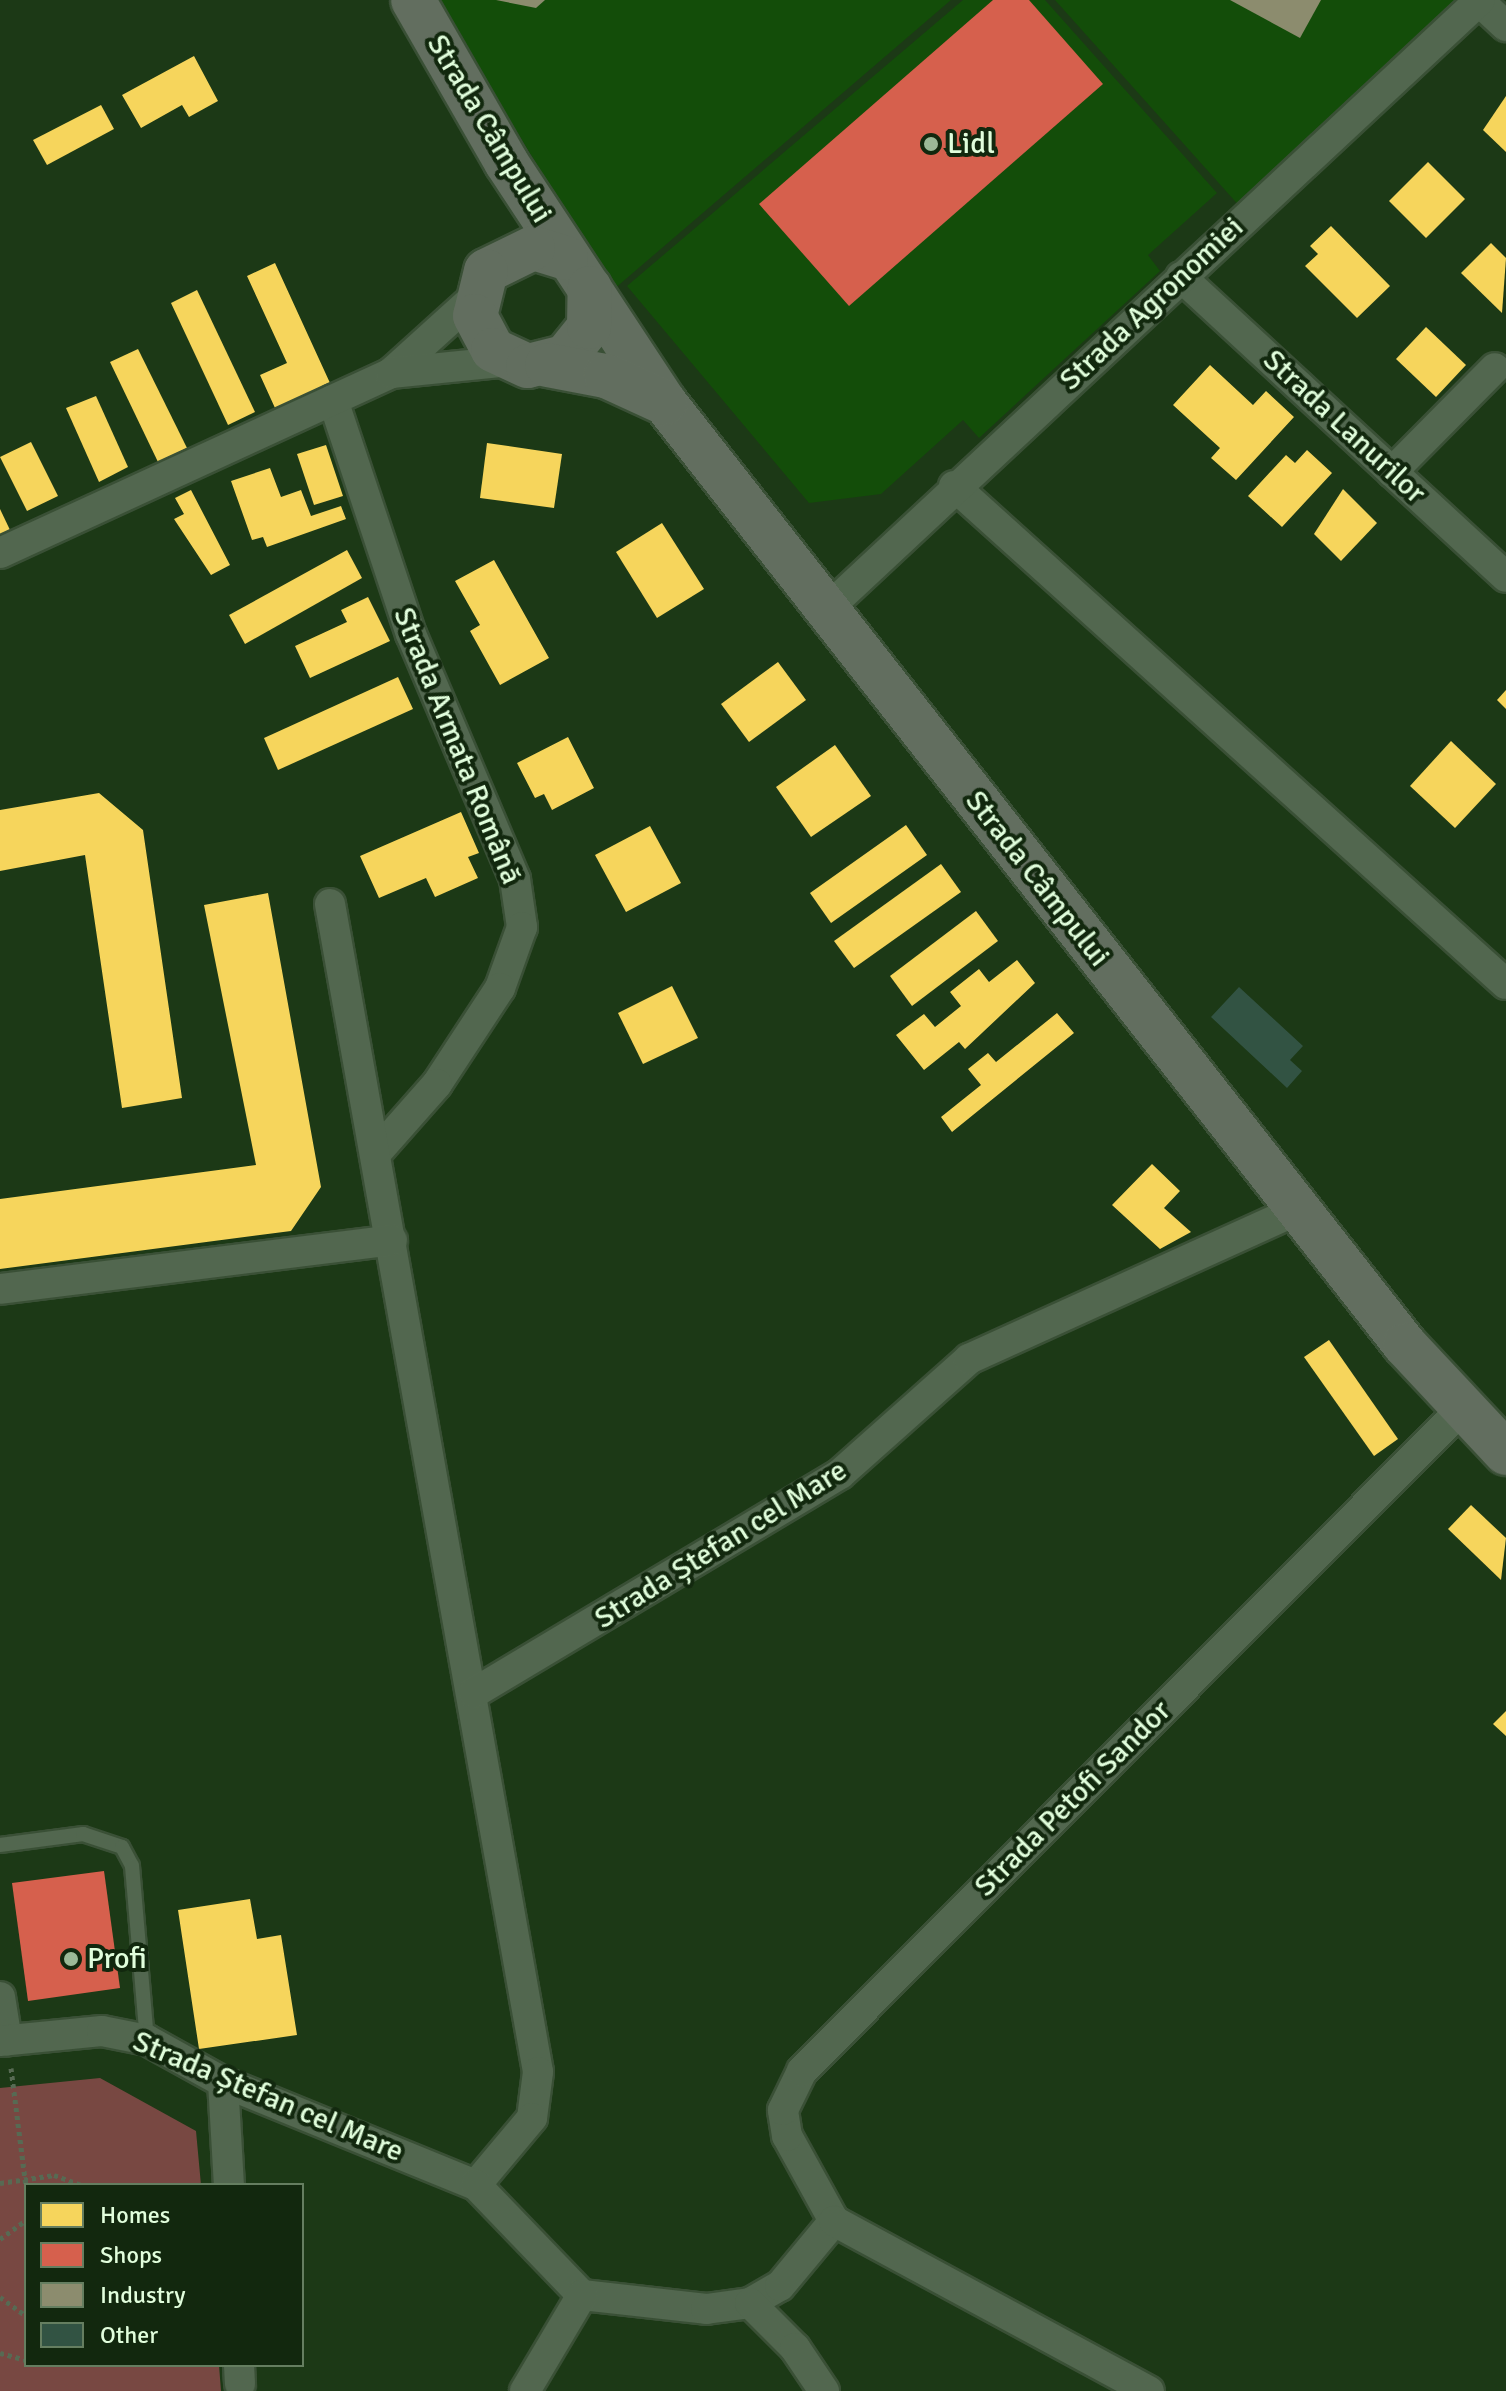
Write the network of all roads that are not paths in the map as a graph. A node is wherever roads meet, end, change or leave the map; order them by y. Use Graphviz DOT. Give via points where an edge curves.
graph roads {
  1 [pos="413,0"];
  2 [pos="1480,0"];
  3 [pos="1506,26"];
  4 [pos="506,162"];
  5 [pos="578,273"];
  6 [pos="1181,277"];
  7 [pos="481,284"];
  8 [pos="528,363"];
  9 [pos="1495,368"];
  10 [pos="391,373"];
  11 [pos="333,400"];
  12 [pos="665,403"];
  13 [pos="1392,472"];
  14 [pos="954,486"];
  15 [pos="0,553"];
  16 [pos="1506,577"];
  17 [pos="826,610"];
  18 [pos="330,904"];
  19 [pos="1506,984"];
  20 [pos="377,1152"];
  21 [pos="1298,1210"];
  22 [pos="392,1240"];
  23 [pos="0,1289"];
  24 [pos="1462,1409"];
  25 [pos="1506,1453"];
  26 [pos="474,1693"];
  27 [pos="0,1845"];
  28 [pos="0,1997"];
  29 [pos="3,2040"];
  30 [pos="147,2040"];
  31 [pos="223,2082"];
  32 [pos="229,2183"];
  33 [pos="476,2185"];
  34 [pos="834,2221"];
  35 [pos="582,2295"];
  36 [pos="750,2303"];
  37 [pos="525,2391"];
  38 [pos="824,2391"];
  39 [pos="1149,2391"];
  1 -- 4 [label="main road, Strada Câmpului"];
  2 -- 3 [label="street"];
  2 -- 6 [label="street, Strada Agronomiei"];
  4 -- 5 [label="main road, Strada Câmpului"];
  4 -- 7 [label="main road" via="505,210"];
  5 -- 7 [label="main road, Strada Câmpului" via="533,248"];
  5 -- 8 [label="main road" via="593,308 580,344"];
  5 -- 12 [label="main road, Strada Câmpului"];
  6 -- 13 [label="street, Strada Lanurilor"];
  6 -- 14 [label="street, Strada Agronomiei"];
  7 -- 8 [label="main road" via="481,334"];
  7 -- 10 [label="street"];
  8 -- 10 [label="street"];
  8 -- 12 [label="main road" via="606,376"];
  9 -- 13 [label="street"];
  10 -- 11 [label="street"];
  11 -- 15 [label="street"];
  11 -- 20 [label="street, Strada Armata Română" via="411,634 515,879 522,927 500,988 437,1084"];
  12 -- 17 [label="main road, Strada Câmpului"];
  13 -- 16 [label="street, Strada Lanurilor"];
  14 -- 17 [label="street, Strada Agronomiei"];
  14 -- 19 [label="street"];
  17 -- 21 [label="main road, Strada Câmpului"];
  18 -- 20 [label="street"];
  20 -- 22 [label="street"];
  21 -- 24 [label="main road, Strada Câmpului"];
  21 -- 26 [label="street, Strada Ștefan cel Mare" via="969,1359 840,1474"];
  22 -- 23 [label="street"];
  22 -- 26 [label="street"];
  24 -- 25 [label="main road, Strada Câmpului"];
  24 -- 34 [label="street, Strada Petofi Sandor" via="802,2071 783,2110 787,2136"];
  26 -- 33 [label="street" via="538,2072 532,2118"];
  27 -- 30 [label="lane" via="83,1834 122,1847 132,1866"];
  28 -- 29 [label="street"];
  29 -- 30 [label="street, Strada Ștefan cel Mare" via="102,2031"];
  30 -- 31 [label="street, Strada Ștefan cel Mare"];
  31 -- 32 [label="street"];
  31 -- 33 [label="street, Strada Ștefan cel Mare"];
  33 -- 35 [label="street, Strada Ștefan cel Mare"];
  34 -- 36 [label="street" via="802,2264"];
  34 -- 39 [label="street"];
  35 -- 36 [label="street" via="706,2309"];
  35 -- 37 [label="street"];
  36 -- 38 [label="street" via="795,2348"];
}
